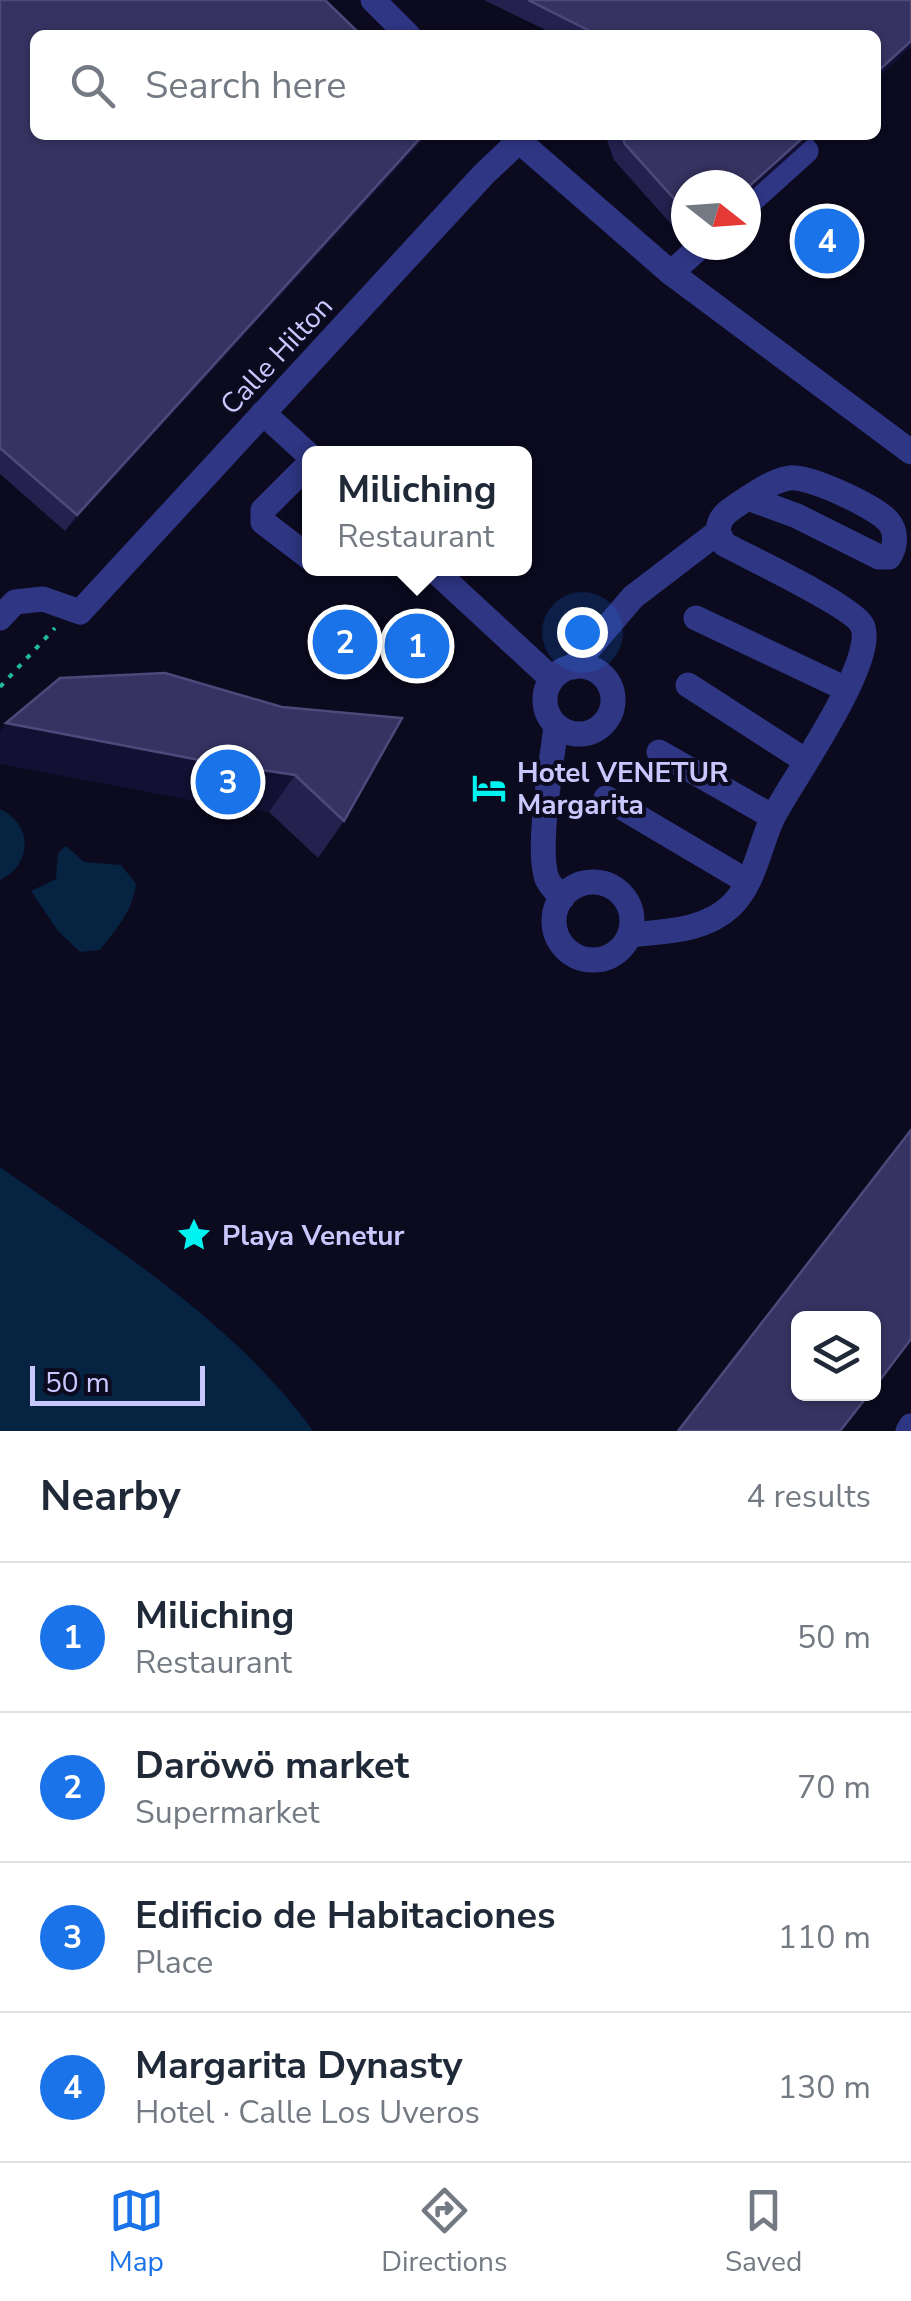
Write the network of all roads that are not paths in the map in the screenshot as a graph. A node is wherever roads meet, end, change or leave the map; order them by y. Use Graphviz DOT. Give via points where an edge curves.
graph roads {
  1 [pos="373,0"];
  2 [pos="403,30"];
  3 [pos="514,140"];
  4 [pos="518,140"];
  5 [pos="795,140"];
  6 [pos="761,192"];
  7 [pos="685,260"];
  8 [pos="671,273"];
  9 [pos="263,414"];
  10 [pos="302,452"];
  11 [pos="911,452"];
  12 [pos="302,468"];
  13 [pos="748,498"];
  14 [pos="718,532"];
  15 [pos="302,553"];
  16 [pos="442,576"];
  17 [pos="0,618"];
  18 [pos="696,618"];
  19 [pos="562,673"];
  20 [pos="688,684"];
  21 [pos="846,688"];
  22 [pos="556,726"];
  23 [pos="659,752"];
  24 [pos="806,762"];
  25 [pos="606,798"];
  26 [pos="773,818"];
  27 [pos="748,882"];
  28 [pos="563,896"];
  29 [pos="630,936"];
  1 -- 2 [label="street"];
  3 -- 9 [label="street, Calle Hilton"];
  4 -- 8 [label="street"];
  5 -- 6 [label="street" via="806,152"];
  7 -- 8 [label="street"];
  8 -- 11 [label="street"];
  9 -- 10 [label="street"];
  9 -- 17 [label="street, Calle Hilton" via="80,612 43,599 14,602"];
  12 -- 15 [label="street" via="262,510 264,522"];
  13 -- 13 [label="street" via="879,557 894,551 888,521 844,493 791,477"];
  13 -- 14 [label="street" via="726,512"];
  14 -- 19 [label="street" via="633,596"];
  14 -- 21 [label="street" via="724,544 845,607 863,626 864,644"];
  16 -- 19 [label="street"];
  18 -- 21 [label="street"];
  19 -- 22 [label="street" via="545,702"];
  19 -- 22 [label="street" via="595,670 604,676 613,694 612,714 590,734"];
  20 -- 24 [label="street"];
  21 -- 24 [label="street"];
  22 -- 28 [label="street" via="544,849 546,876"];
  23 -- 26 [label="street"];
  24 -- 26 [label="street"];
  25 -- 27 [label="street"];
  26 -- 27 [label="street"];
  27 -- 29 [label="street" via="722,913 692,928"];
  28 -- 29 [label="street" via="585,882 616,888 628,901"];
  28 -- 29 [label="street" via="554,926 572,954 605,958"];
}
